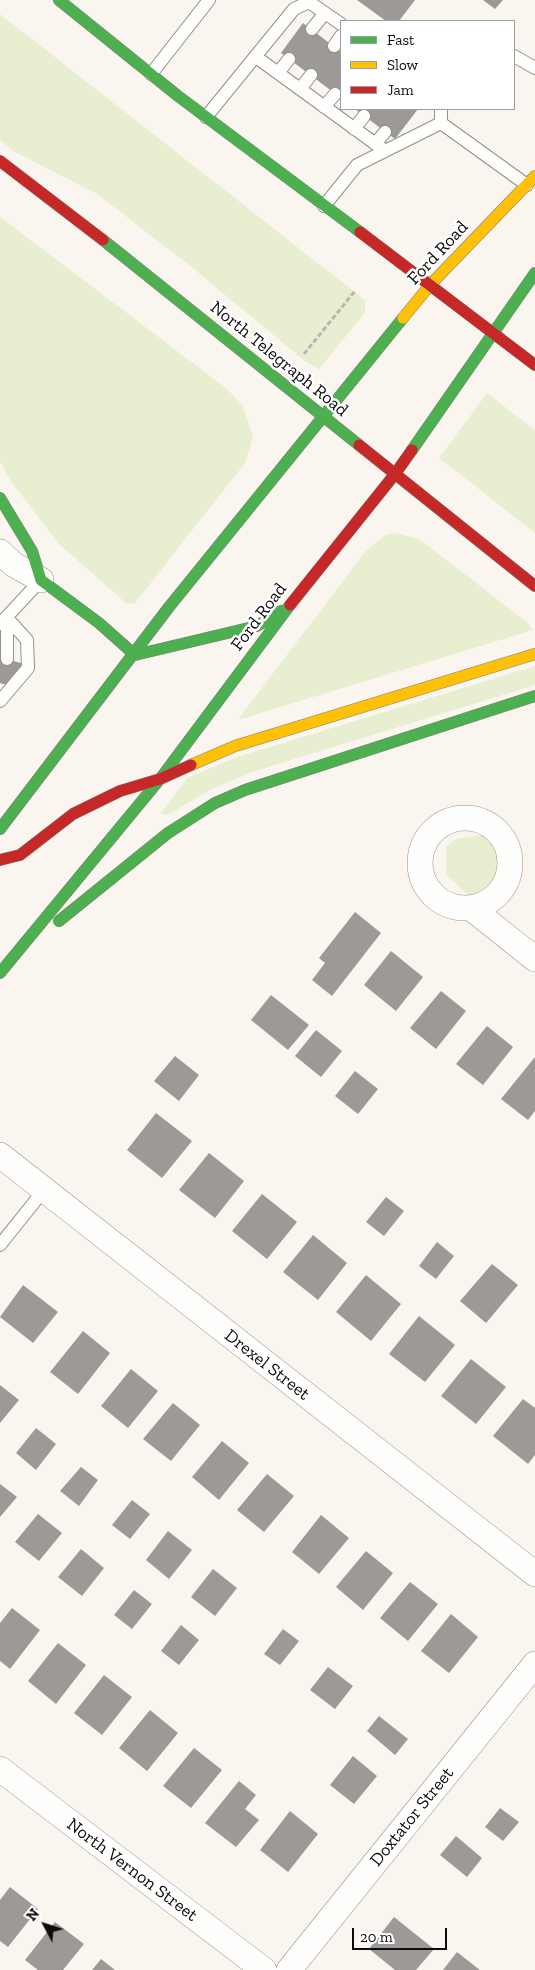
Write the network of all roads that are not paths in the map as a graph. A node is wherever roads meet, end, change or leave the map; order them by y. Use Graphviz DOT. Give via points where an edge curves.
graph roads {
  1 [pos="60,0"];
  2 [pos="209,0"];
  3 [pos="325,13"];
  4 [pos="340,23"];
  5 [pos="312,29"];
  6 [pos="256,57"];
  7 [pos="515,57"];
  8 [pos="289,59"];
  9 [pos="535,68"];
  10 [pos="278,73"];
  11 [pos="151,74"];
  12 [pos="311,75"];
  13 [pos="300,89"];
  14 [pos="335,94"];
  15 [pos="324,107"];
  16 [pos="441,110"];
  17 [pos="364,116"];
  18 [pos="206,117"];
  19 [pos="441,123"];
  20 [pos="354,129"];
  21 [pos="385,132"];
  22 [pos="379,147"];
  23 [pos="0,161"];
  24 [pos="531,181"];
  25 [pos="324,206"];
  26 [pos="535,273"];
  27 [pos="430,285"];
  28 [pos="495,333"];
  29 [pos="535,366"];
  30 [pos="322,417"];
  31 [pos="395,474"];
  32 [pos="0,498"];
  33 [pos="0,552"];
  34 [pos="41,580"];
  35 [pos="535,586"];
  36 [pos="289,606"];
  37 [pos="4,621"];
  38 [pos="0,636"];
  39 [pos="535,654"];
  40 [pos="135,655"];
  41 [pos="7,659"];
  42 [pos="535,696"];
  43 [pos="0,701"];
  44 [pos="160,778"];
  45 [pos="5,813"];
  46 [pos="0,829"];
  47 [pos="0,860"];
  48 [pos="472,908"];
  49 [pos="13,958"];
  50 [pos="535,959"];
  51 [pos="0,973"];
  52 [pos="0,1155"];
  53 [pos="44,1190"];
  54 [pos="0,1245"];
  55 [pos="535,1574"];
  56 [pos="535,1664"];
  57 [pos="0,1769"];
  58 [pos="264,1970"];
  59 [pos="289,1970"];
  1 -- 11 [label="main road"];
  2 -- 11 [label="lane"];
  3 -- 4 [label="lane"];
  3 -- 5 [label="lane"];
  3 -- 6 [label="lane" via="309,2 294,9"];
  6 -- 10 [label="lane"];
  6 -- 18 [label="lane"];
  7 -- 9 [label="lane"];
  8 -- 10 [label="lane"];
  10 -- 13 [label="lane"];
  11 -- 18 [label="main road"];
  12 -- 13 [label="lane"];
  13 -- 15 [label="lane"];
  14 -- 15 [label="lane"];
  15 -- 20 [label="lane"];
  16 -- 19 [label="lane"];
  17 -- 20 [label="lane"];
  18 -- 25 [label="main road"];
  19 -- 22 [label="lane"];
  19 -- 24 [label="lane"];
  20 -- 22 [label="lane"];
  21 -- 22 [label="lane"];
  22 -- 25 [label="lane" via="357,165"];
  23 -- 30 [label="main road, North Telegraph Road"];
  24 -- 27 [label="main road, Ford Road"];
  25 -- 27 [label="main road"];
  26 -- 28 [label="main road, Ford Road"];
  27 -- 28 [label="main road"];
  27 -- 30 [label="main road, Ford Road"];
  28 -- 29 [label="main road"];
  28 -- 31 [label="main road, Ford Road"];
  30 -- 31 [label="main road, North Telegraph Road"];
  30 -- 40 [label="main road, Ford Road"];
  31 -- 35 [label="main road, North Telegraph Road"];
  31 -- 36 [label="main road, Ford Road"];
  32 -- 34 [label="main road" via="32,551"];
  33 -- 34 [label="street" via="13,564"];
  34 -- 37 [label="lane"];
  34 -- 40 [label="main road"];
  36 -- 40 [label="main road" via="257,626"];
  36 -- 44 [label="main road, Ford Road"];
  37 -- 38 [label="lane"];
  37 -- 41 [label="lane"];
  37 -- 43 [label="lane" via="27,640 28,668"];
  39 -- 44 [label="main road" via="235,746"];
  40 -- 45 [label="main road, Ford Road"];
  42 -- 49 [label="main road" via="245,790 214,803 168,833"];
  44 -- 47 [label="main road" via="120,791 72,814 20,855"];
  44 -- 49 [label="main road, Ford Road"];
  45 -- 46 [label="main road, Ford Road"];
  48 -- 50 [label="street"];
  49 -- 51 [label="main road, Ford Road"];
  52 -- 53 [label="street, Drexel Street"];
  53 -- 54 [label="lane"];
  53 -- 55 [label="street, Drexel Street"];
  56 -- 59 [label="street, Doxtator Street"];
  57 -- 58 [label="street, North Vernon Street"];
}
